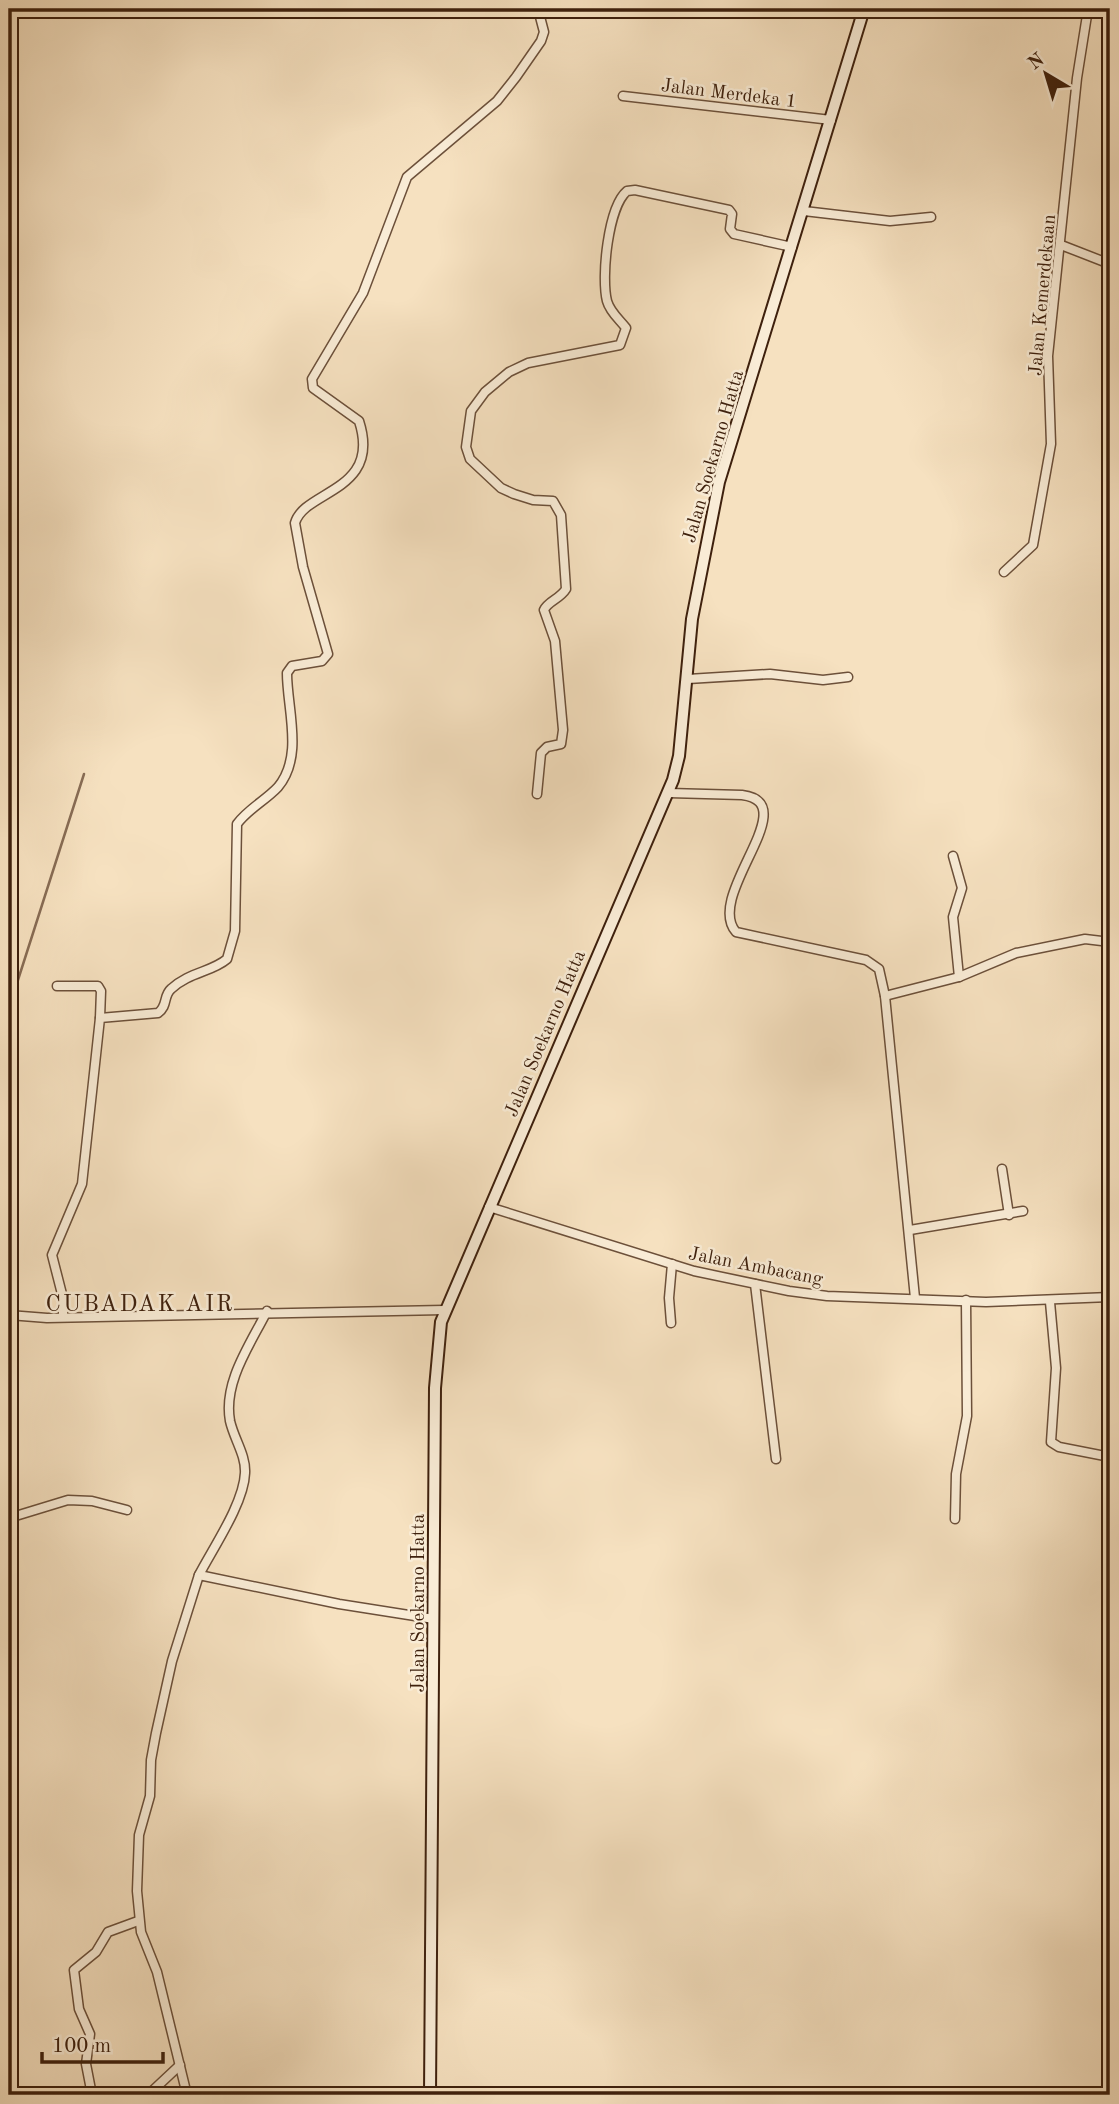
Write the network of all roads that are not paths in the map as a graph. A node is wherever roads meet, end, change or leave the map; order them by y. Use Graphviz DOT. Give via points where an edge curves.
graph roads {
  1 [pos="538,9"];
  2 [pos="864,9"];
  3 [pos="1088,9"];
  4 [pos="624,96"];
  5 [pos="831,120"];
  6 [pos="804,211"];
  7 [pos="931,217"];
  8 [pos="1061,245"];
  9 [pos="792,247"];
  10 [pos="1110,264"];
  11 [pos="1004,572"];
  12 [pos="848,677"];
  13 [pos="688,679"];
  14 [pos="668,793"];
  15 [pos="537,794"];
  16 [pos="953,856"];
  17 [pos="1110,942"];
  18 [pos="959,977"];
  19 [pos="57,986"];
  20 [pos="885,996"];
  21 [pos="100,1018"];
  22 [pos="1002,1169"];
  23 [pos="489,1207"];
  24 [pos="1023,1211"];
  25 [pos="1009,1215"];
  26 [pos="910,1230"];
  27 [pos="672,1264"];
  28 [pos="755,1284"];
  29 [pos="1110,1297"];
  30 [pos="915,1298"];
  31 [pos="966,1300"];
  32 [pos="1050,1302"];
  33 [pos="444,1310"];
  34 [pos="267,1311"];
  35 [pos="9,1316"];
  36 [pos="63,1317"];
  37 [pos="671,1323"];
  38 [pos="1110,1457"];
  39 [pos="776,1459"];
  40 [pos="127,1510"];
  41 [pos="9,1518"];
  42 [pos="955,1519"];
  43 [pos="199,1575"];
  44 [pos="435,1619"];
  45 [pos="138,1922"];
  46 [pos="180,2066"];
  47 [pos="92,2095"];
  48 [pos="148,2095"];
  49 [pos="187,2095"];
  50 [pos="430,2095"];
  1 -- 21 [label="street" via="544,32 541,41 504,93 407,177 363,293 312,379 313,388 359,421 364,444 347,480 297,518 303,567 328,654 322,661 292,666 287,673 292,729 289,763 278,787 237,824 235,931 228,959 191,974 170,989 164,1009 158,1013"];
  2 -- 5 [label="street, Jalan Soekarno Hatta"];
  3 -- 8 [label="street, Jalan Kemerdekaan" via="1075,90"];
  4 -- 5 [label="street, Jalan Merdeka 1"];
  5 -- 6 [label="street, Jalan Soekarno Hatta"];
  6 -- 7 [label="street" via="890,221"];
  6 -- 9 [label="street, Jalan Soekarno Hatta"];
  8 -- 10 [label="street"];
  8 -- 11 [label="street, Jalan Kemerdekaan" via="1048,356 1051,444 1045,482 1033,545"];
  9 -- 13 [label="street, Jalan Soekarno Hatta" via="719,482 696,595"];
  9 -- 15 [label="street" via="734,234 729,210 627,191 617,203 606,260 607,301 626,328 620,345 528,363 485,392 471,411 466,447 470,459 501,488 533,500 552,501 561,516 566,589 544,610 555,641 563,730 561,744 541,753"];
  12 -- 13 [label="street" via="824,680 770,674"];
  13 -- 14 [label="street, Jalan Soekarno Hatta" via="679,756"];
  14 -- 20 [label="street" via="742,795 759,801 764,820 761,835 736,880 732,927 745,935 872,962 879,969"];
  14 -- 23 [label="street, Jalan Soekarno Hatta"];
  16 -- 18 [label="street" via="962,888 953,917"];
  17 -- 18 [label="street" via="1085,939 1007,956"];
  18 -- 20 [label="street"];
  19 -- 21 [label="street" via="98,986"];
  20 -- 26 [label="street"];
  21 -- 36 [label="street" via="82,1184 52,1255"];
  22 -- 25 [label="street"];
  23 -- 27 [label="street, Jalan Ambacang"];
  23 -- 33 [label="street, Jalan Soekarno Hatta"];
  24 -- 25 [label="street"];
  25 -- 26 [label="street"];
  26 -- 30 [label="street"];
  27 -- 28 [label="street, Jalan Ambacang"];
  27 -- 37 [label="street"];
  28 -- 30 [label="street, Jalan Ambacang" via="827,1296"];
  28 -- 39 [label="street"];
  29 -- 32 [label="street, Jalan Ambacang"];
  30 -- 31 [label="street, Jalan Ambacang"];
  31 -- 32 [label="street, Jalan Ambacang"];
  31 -- 42 [label="street" via="967,1424 956,1474"];
  32 -- 38 [label="street" via="1056,1368 1051,1442"];
  33 -- 34 [label="street"];
  33 -- 44 [label="street, Jalan Soekarno Hatta" via="435,1388"];
  34 -- 36 [label="street"];
  34 -- 43 [label="street" via="230,1393 230,1422 245,1466 243,1484"];
  35 -- 36 [label="street"];
  40 -- 41 [label="street" via="68,1500"];
  43 -- 44 [label="street"];
  43 -- 45 [label="street" via="172,1661 151,1760 150,1796 138,1846"];
  44 -- 50 [label="street, Jalan Soekarno Hatta"];
  45 -- 46 [label="street" via="157,1972"];
  45 -- 47 [label="street" via="108,1932 96,1952 74,1970 79,2009 90,2034 86,2064"];
  46 -- 48 [label="street"];
  46 -- 49 [label="street"];
}
